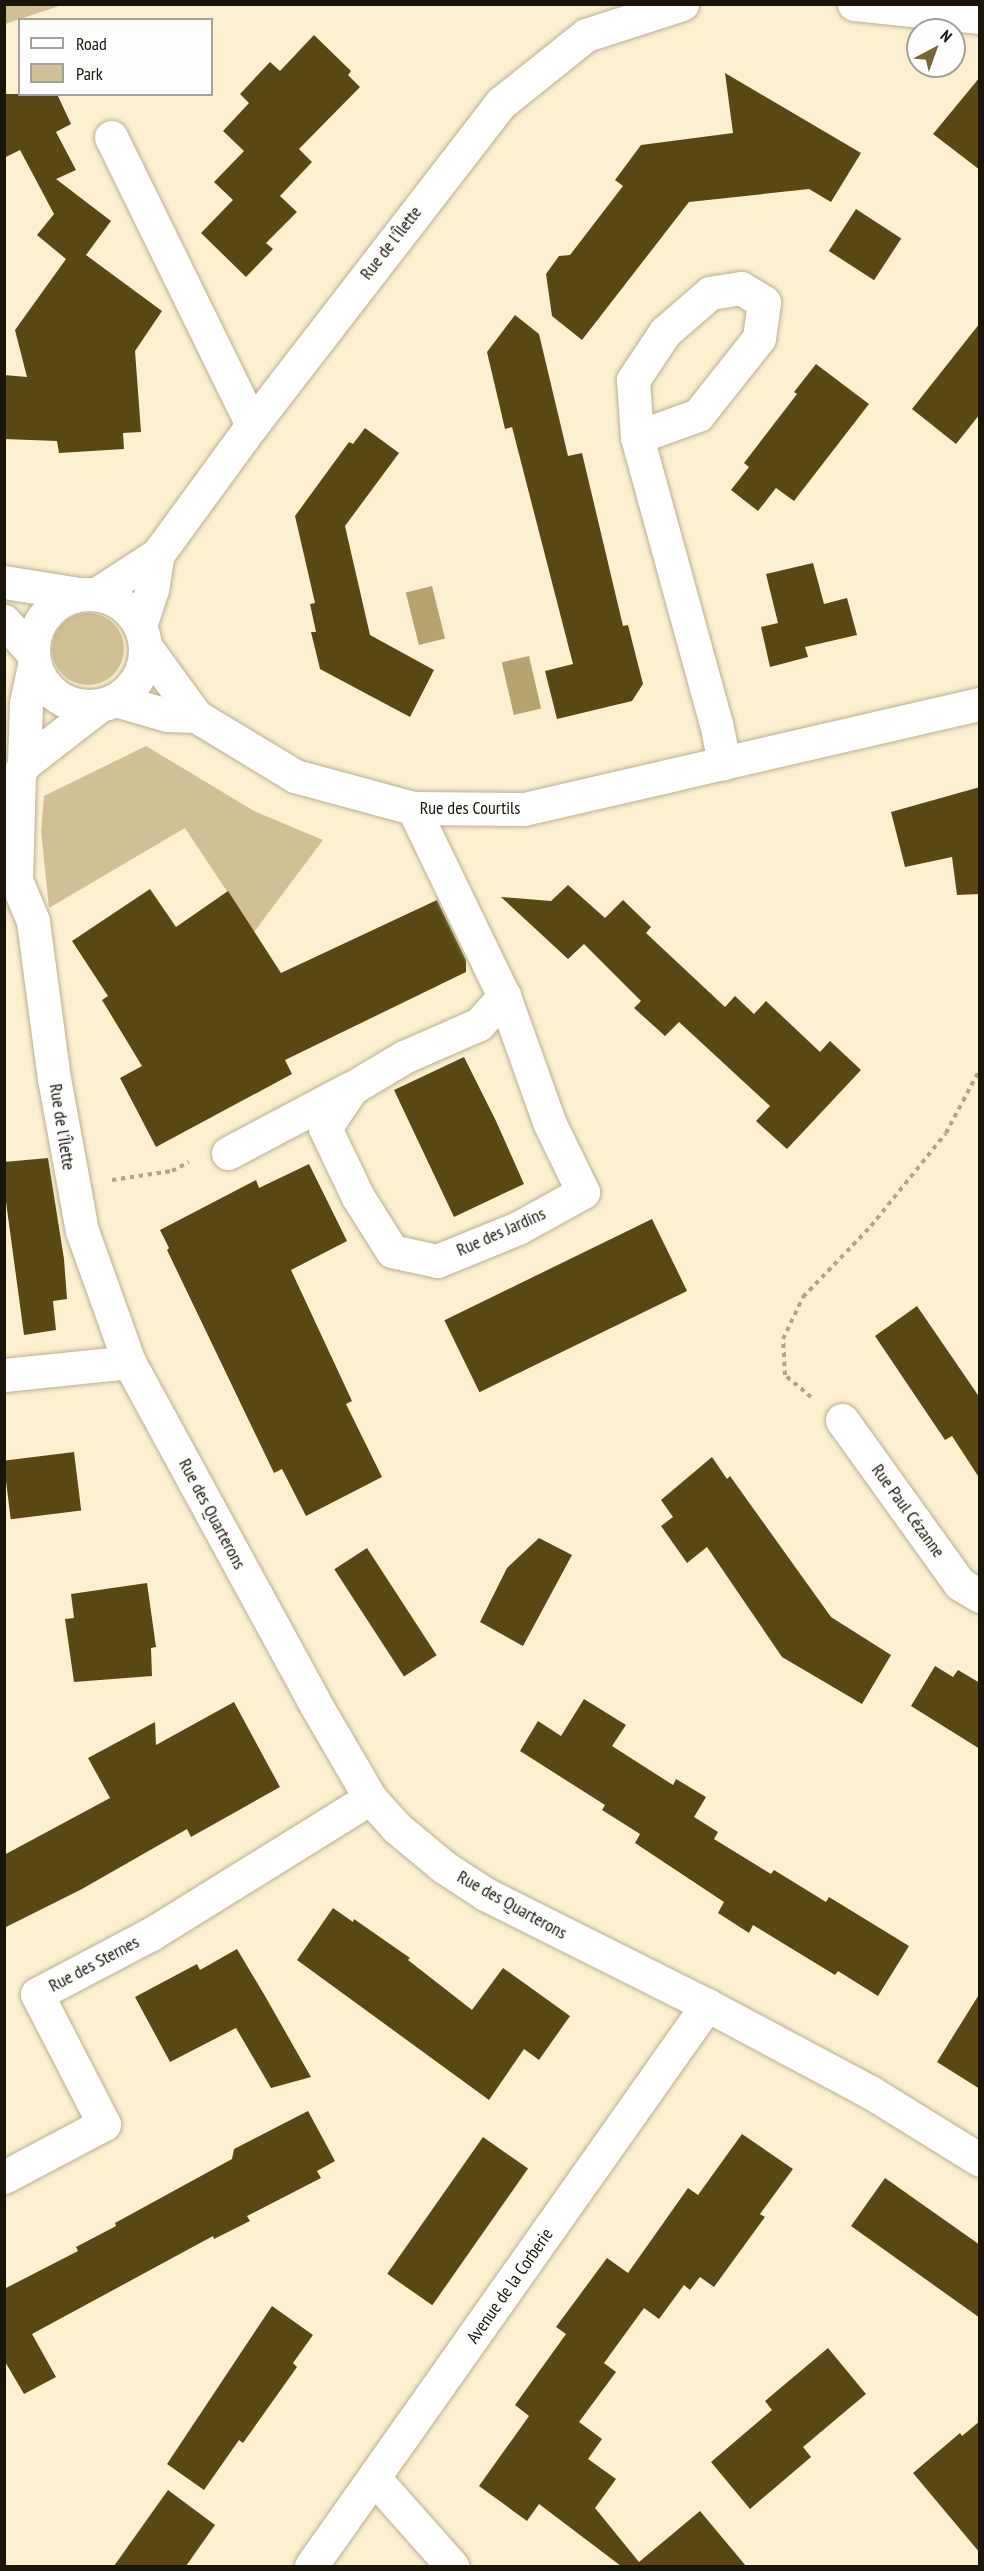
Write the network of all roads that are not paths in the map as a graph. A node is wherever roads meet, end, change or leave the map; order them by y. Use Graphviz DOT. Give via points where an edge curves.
graph roads {
  1 [pos="682,4"];
  2 [pos="854,4"];
  3 [pos="980,17"];
  4 [pos="111,137"];
  5 [pos="252,425"];
  6 [pos="637,437"];
  7 [pos="158,554"];
  8 [pos="4,582"];
  9 [pos="89,593"];
  10 [pos="4,621"];
  11 [pos="143,636"];
  12 [pos="33,658"];
  13 [pos="108,703"];
  14 [pos="980,704"];
  15 [pos="196,717"];
  16 [pos="24,764"];
  17 [pos="724,764"];
  18 [pos="413,808"];
  19 [pos="504,996"];
  20 [pos="352,1088"];
  21 [pos="228,1153"];
  22 [pos="129,1362"];
  23 [pos="4,1375"];
  24 [pos="842,1420"];
  25 [pos="980,1596"];
  26 [pos="370,1798"];
  27 [pos="707,2005"];
  28 [pos="980,2160"];
  29 [pos="4,2177"];
  30 [pos="374,2478"];
  31 [pos="311,2566"];
  32 [pos="452,2566"];
  1 -- 5 [label="street, Rue de l'Îlette" via="586,35 501,103"];
  2 -- 3 [label="street"];
  4 -- 5 [label="street"];
  5 -- 7 [label="street, Rue de l'Îlette"];
  6 -- 6 [label="street" via="698,415 759,338 764,302 741,288 711,293 665,332 633,380"];
  6 -- 17 [label="street"];
  7 -- 9 [label="street, Rue de l'Îlette"];
  7 -- 11 [label="street, Rue de l'Îlette"];
  8 -- 9 [label="street"];
  9 -- 11 [label="street" via="116,600 130,611"];
  9 -- 12 [label="street" via="62,600 47,611 36,627"];
  10 -- 12 [label="street"];
  11 -- 13 [label="street" via="145,660 139,677 129,690"];
  11 -- 15 [label="street, Rue des Courtils"];
  12 -- 13 [label="street" via="41,681 54,695 84,706"];
  12 -- 16 [label="street, Rue de l'Îlette" via="26,703"];
  13 -- 15 [label="street, Rue des Courtils"];
  13 -- 16 [label="street"];
  14 -- 17 [label="street, Rue des Courtils"];
  15 -- 18 [label="street, Rue des Courtils" via="295,776"];
  16 -- 22 [label="street, Rue de l'Îlette" via="19,774 16,880 33,921 82,1231"];
  17 -- 18 [label="street, Rue des Courtils" via="524,809"];
  18 -- 19 [label="street, Rue des Jardins"];
  19 -- 20 [label="street, Rue des Jardins" via="479,1023 404,1057"];
  19 -- 20 [label="street, Rue des Jardins" via="549,1122 584,1192 518,1228 437,1261 392,1251 358,1197 325,1128"];
  20 -- 21 [label="street, Rue des Jardins"];
  22 -- 23 [label="street"];
  22 -- 26 [label="street, Rue des Quarterons" via="312,1700"];
  24 -- 25 [label="street, Rue Paul Cézanne" via="960,1584"];
  26 -- 27 [label="street, Rue des Quarterons" via="397,1828 444,1867 487,1895"];
  26 -- 29 [label="street, Rue des Sternes" via="151,1934 37,1994 104,2124"];
  27 -- 28 [label="street, Rue des Quarterons" via="870,2092"];
  27 -- 30 [label="street, Avenue de la Corberie"];
  30 -- 31 [label="street, Avenue de la Corberie"];
  30 -- 32 [label="street"];
}
